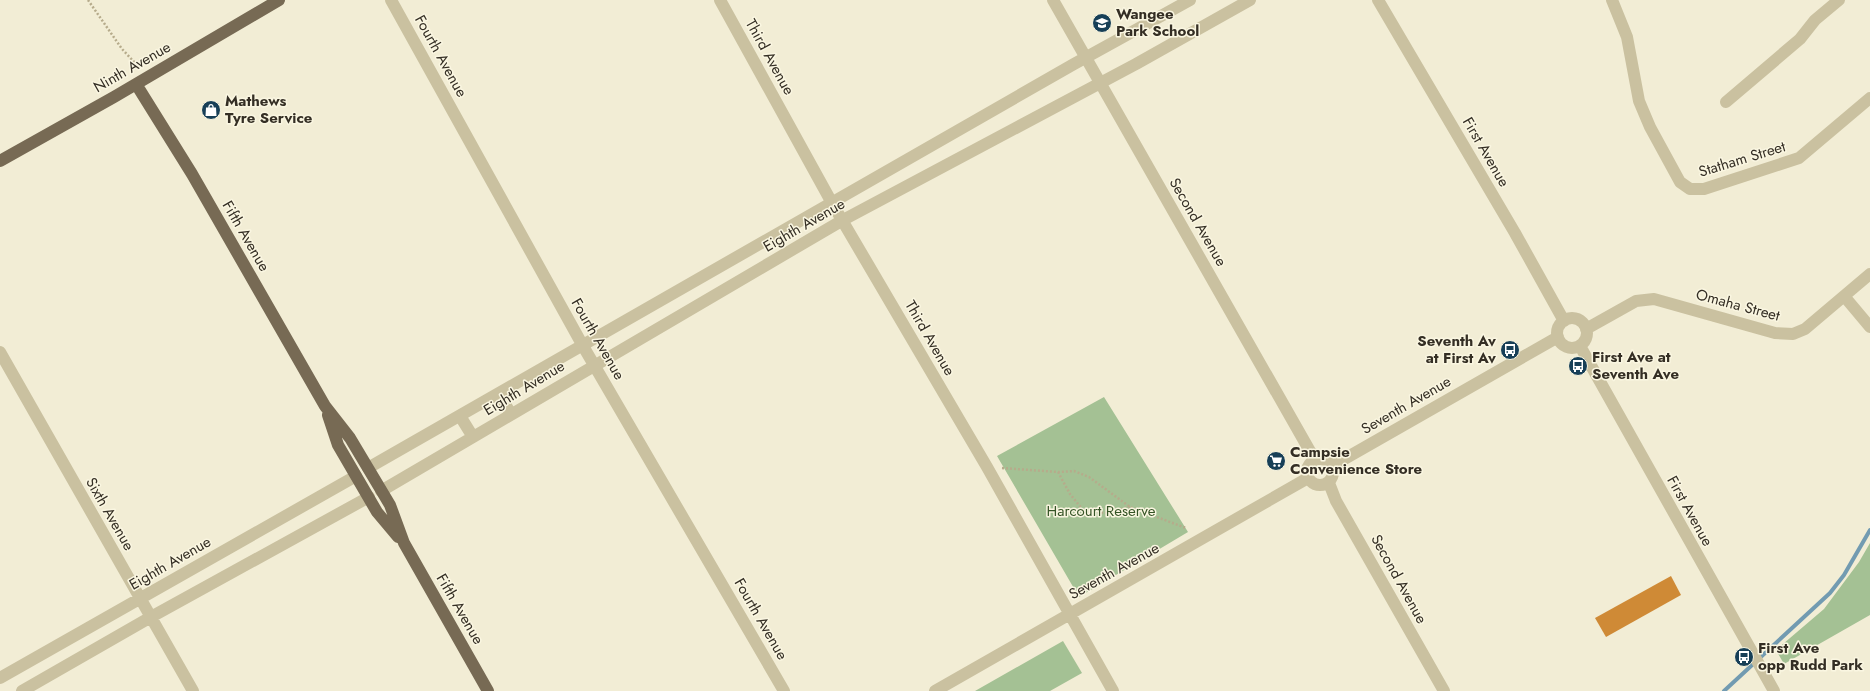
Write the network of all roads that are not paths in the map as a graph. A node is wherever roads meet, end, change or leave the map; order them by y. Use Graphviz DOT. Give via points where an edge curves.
graph roads {
  1 [pos="279,0"];
  2 [pos="391,0"];
  3 [pos="720,0"];
  4 [pos="1053,0"];
  5 [pos="1190,0"];
  6 [pos="1250,0"];
  7 [pos="1378,0"];
  8 [pos="1612,0"];
  9 [pos="1839,0"];
  10 [pos="1085,58"];
  11 [pos="1099,83"];
  12 [pos="136,84"];
  13 [pos="1870,98"];
  14 [pos="1726,102"];
  15 [pos="0,161"];
  16 [pos="832,202"];
  17 [pos="843,220"];
  18 [pos="749,250"];
  19 [pos="759,269"];
  20 [pos="1870,274"];
  21 [pos="675,293"];
  22 [pos="1844,296"];
  23 [pos="685,312"];
  24 [pos="1564,321"];
  25 [pos="1870,327"];
  26 [pos="1586,329"];
  27 [pos="1558,338"];
  28 [pos="583,346"];
  29 [pos="1580,346"];
  30 [pos="0,352"];
  31 [pos="595,365"];
  32 [pos="499,394"];
  33 [pos="325,406"];
  34 [pos="511,414"];
  35 [pos="460,416"];
  36 [pos="473,437"];
  37 [pos="1315,460"];
  38 [pos="1332,466"];
  39 [pos="368,468"];
  40 [pos="356,476"];
  41 [pos="1308,478"];
  42 [pos="1329,483"];
  43 [pos="381,491"];
  44 [pos="369,497"];
  45 [pos="404,543"];
  46 [pos="140,598"];
  47 [pos="1069,614"];
  48 [pos="151,617"];
  49 [pos="54,647"];
  50 [pos="65,666"];
  51 [pos="0,678"];
  52 [pos="22,691"];
  53 [pos="193,691"];
  54 [pos="488,691"];
  55 [pos="784,691"];
  56 [pos="935,691"];
  57 [pos="1113,691"];
  58 [pos="1444,691"];
  59 [pos="1774,691"];
  1 -- 12 [label="main road, Ninth Avenue"];
  2 -- 28 [label="street, Fourth Avenue"];
  3 -- 16 [label="street, Third Avenue"];
  4 -- 10 [label="street, Second Avenue"];
  5 -- 10 [label="street, Eighth Avenue"];
  6 -- 11 [label="street, Eighth Avenue"];
  7 -- 24 [label="street, First Avenue"];
  8 -- 13 [label="street, Statham Street" via="1627,37 1643,114 1677,178 1686,188 1704,189 1799,158"];
  9 -- 14 [label="street" via="1815,20 1800,39"];
  10 -- 11 [label="street, Second Avenue"];
  10 -- 16 [label="street, Eighth Avenue"];
  11 -- 17 [label="street, Eighth Avenue"];
  11 -- 37 [label="street, Second Avenue"];
  12 -- 15 [label="main road, Ninth Avenue"];
  12 -- 33 [label="main road, Fifth Avenue" via="192,174"];
  16 -- 17 [label="street, Third Avenue"];
  16 -- 18 [label="street, Eighth Avenue"];
  17 -- 19 [label="street, Eighth Avenue"];
  17 -- 47 [label="street, Third Avenue" via="987,467"];
  18 -- 19 [label="street"];
  18 -- 21 [label="street, Eighth Avenue"];
  19 -- 23 [label="street, Eighth Avenue"];
  20 -- 22 [label="street, Omaha Street"];
  21 -- 23 [label="street"];
  21 -- 28 [label="street, Eighth Avenue"];
  22 -- 25 [label="street"];
  22 -- 26 [label="street, Omaha Street" via="1805,329 1793,334 1775,333 1654,299 1636,301"];
  23 -- 31 [label="street, Eighth Avenue"];
  24 -- 26 [label="street" via="1577,319"];
  24 -- 27 [label="street" via="1558,328"];
  26 -- 29 [label="street" via="1586,338"];
  27 -- 29 [label="street" via="1567,347"];
  27 -- 38 [label="street, Seventh Avenue"];
  28 -- 31 [label="street, Fourth Avenue"];
  28 -- 32 [label="street, Eighth Avenue"];
  29 -- 59 [label="street, First Avenue"];
  30 -- 46 [label="street, Sixth Avenue"];
  31 -- 34 [label="street, Eighth Avenue"];
  31 -- 55 [label="street, Fourth Avenue"];
  32 -- 34 [label="street"];
  32 -- 35 [label="street, Eighth Avenue"];
  33 -- 39 [label="main road, Fifth Avenue" via="350,438"];
  33 -- 40 [label="main road, Fifth Avenue" via="338,445"];
  34 -- 36 [label="street, Eighth Avenue"];
  35 -- 36 [label="street"];
  35 -- 39 [label="street, Eighth Avenue"];
  36 -- 43 [label="street, Eighth Avenue"];
  37 -- 38 [label="street" via="1326,460"];
  37 -- 41 [label="street" via="1309,466"];
  38 -- 42 [label="street" via="1333,475"];
  39 -- 43 [label="main road, Fifth Avenue"];
  40 -- 44 [label="main road, Fifth Avenue"];
  40 -- 46 [label="street, Eighth Avenue"];
  41 -- 42 [label="street" via="1319,486"];
  41 -- 47 [label="street, Seventh Avenue"];
  42 -- 58 [label="street, Second Avenue" via="1340,508"];
  43 -- 45 [label="main road, Fifth Avenue" via="390,505"];
  44 -- 45 [label="main road, Fifth Avenue" via="377,512"];
  44 -- 48 [label="street"];
  45 -- 54 [label="main road, Fifth Avenue"];
  46 -- 48 [label="street, Sixth Avenue"];
  46 -- 49 [label="street, Eighth Avenue"];
  47 -- 56 [label="street, Seventh Avenue"];
  47 -- 57 [label="street, Third Avenue"];
  48 -- 50 [label="street"];
  48 -- 53 [label="street, Sixth Avenue"];
  49 -- 50 [label="street"];
  49 -- 51 [label="street, Eighth Avenue"];
  50 -- 52 [label="street"];
}
